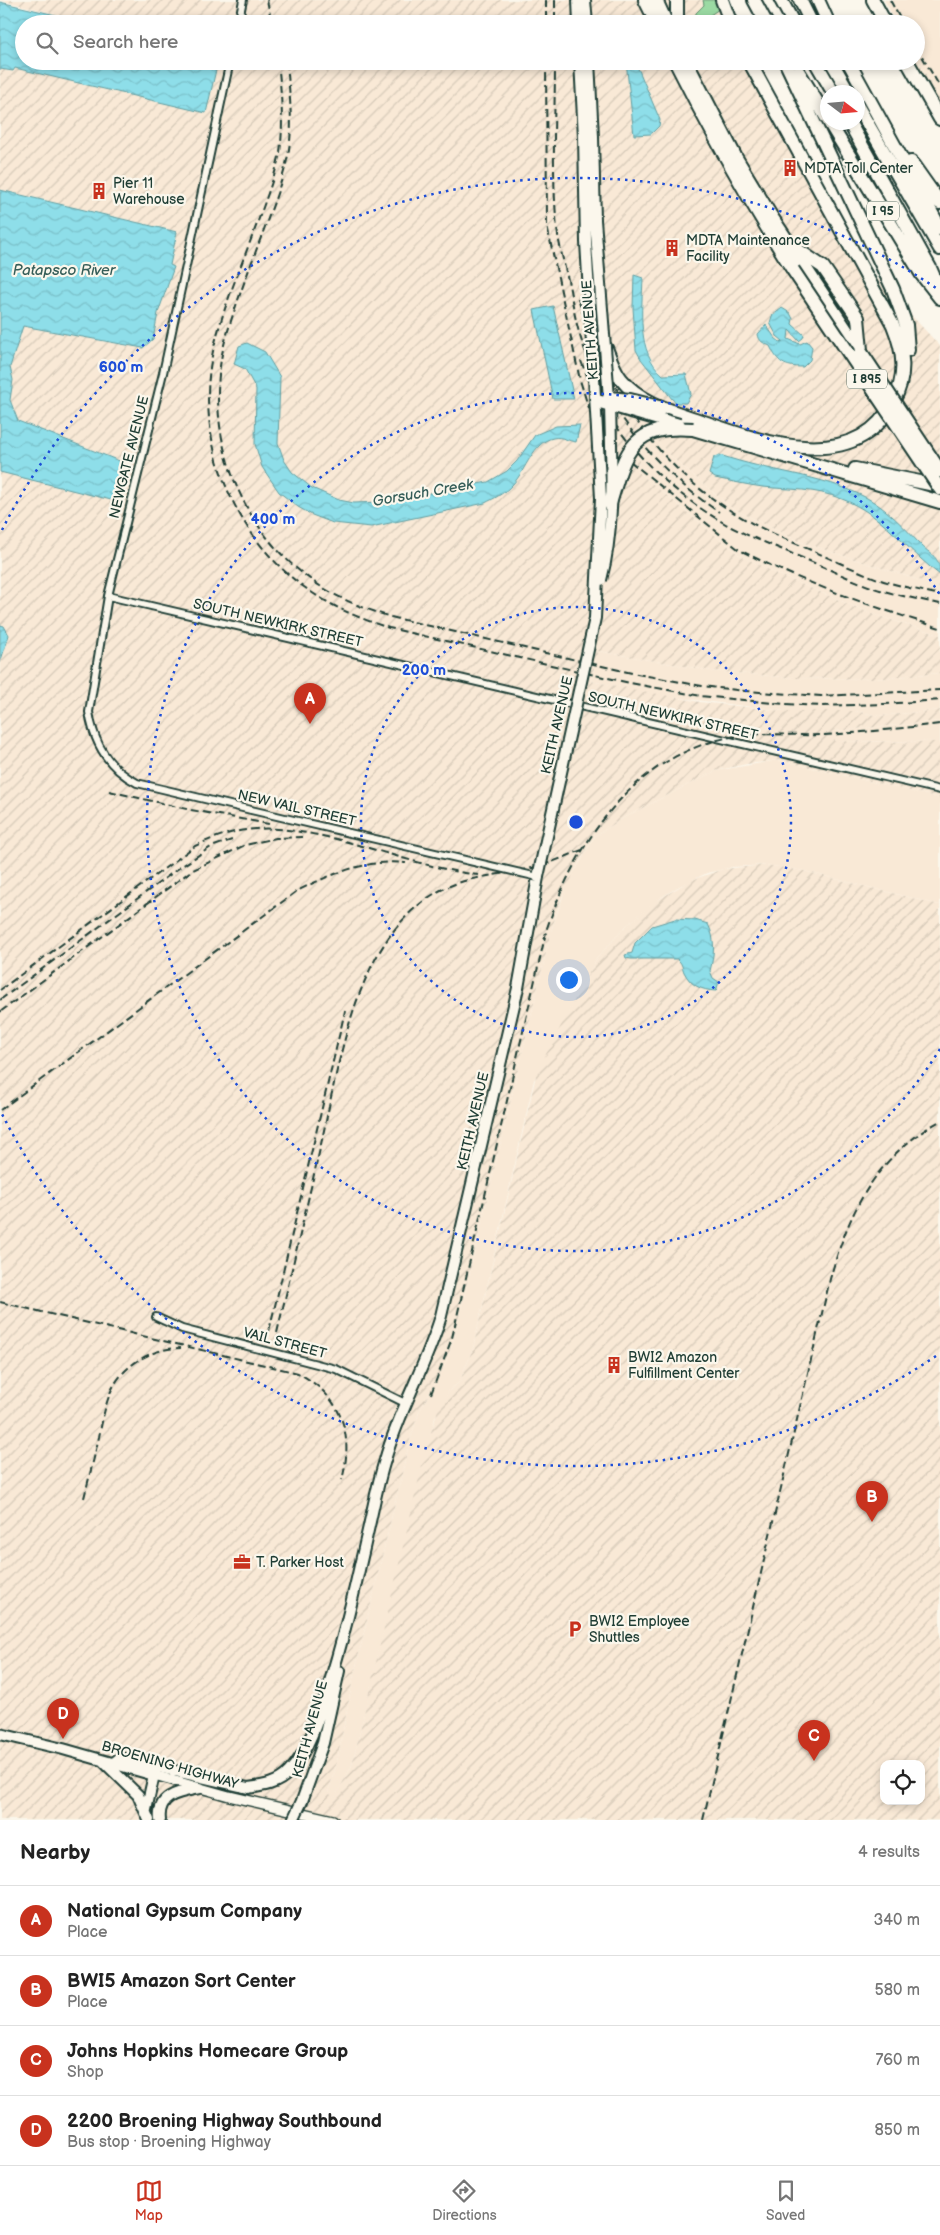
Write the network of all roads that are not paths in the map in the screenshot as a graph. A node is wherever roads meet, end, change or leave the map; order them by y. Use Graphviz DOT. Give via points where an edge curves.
graph roads {
  1 [pos="243,0"];
  2 [pos="578,0"];
  3 [pos="585,0"];
  4 [pos="645,0"];
  5 [pos="656,0"];
  6 [pos="677,0"];
  7 [pos="722,0"];
  8 [pos="754,0"];
  9 [pos="781,0"];
  10 [pos="800,0"];
  11 [pos="818,0"];
  12 [pos="873,0"];
  13 [pos="240,15"];
  14 [pos="579,15"];
  15 [pos="586,15"];
  16 [pos="652,15"];
  17 [pos="664,15"];
  18 [pos="676,15"];
  19 [pos="728,15"];
  20 [pos="762,15"];
  21 [pos="789,15"];
  22 [pos="808,15"];
  23 [pos="825,15"];
  24 [pos="881,15"];
  25 [pos="228,70"];
  26 [pos="581,70"];
  27 [pos="589,70"];
  28 [pos="681,70"];
  29 [pos="691,70"];
  30 [pos="700,70"];
  31 [pos="754,70"];
  32 [pos="789,70"];
  33 [pos="797,70"];
  34 [pos="820,70"];
  35 [pos="837,70"];
  36 [pos="853,70"];
  37 [pos="912,70"];
  38 [pos="828,85"];
  39 [pos="845,85"];
  40 [pos="820,108"];
  41 [pos="865,119"];
  42 [pos="940,119"];
  43 [pos="879,120"];
  44 [pos="833,130"];
  45 [pos="853,130"];
  46 [pos="588,137"];
  47 [pos="940,203"];
  48 [pos="771,216"];
  49 [pos="940,228"];
  50 [pos="789,243"];
  51 [pos="940,248"];
  52 [pos="940,291"];
  53 [pos="940,298"];
  54 [pos="606,348"];
  55 [pos="861,352"];
  56 [pos="903,369"];
  57 [pos="605,401"];
  58 [pos="663,408"];
  59 [pos="693,429"];
  60 [pos="786,456"];
  61 [pos="940,472"];
  62 [pos="940,487"];
  63 [pos="940,502"];
  64 [pos="610,504"];
  65 [pos="108,596"];
  66 [pos="597,596"];
  67 [pos="574,706"];
  68 [pos="89,712"];
  69 [pos="940,790"];
  70 [pos="543,842"];
  71 [pos="538,877"];
  72 [pos="156,1317"];
  73 [pos="404,1403"];
  74 [pos="343,1642"];
  75 [pos="0,1734"];
  76 [pos="108,1762"];
  77 [pos="154,1775"];
  78 [pos="200,1788"];
  79 [pos="148,1815"];
  80 [pos="160,1820"];
  81 [pos="293,1820"];
  82 [pos="333,1820"];
  1 -- 13 [label="street"];
  2 -- 14 [label="main road"];
  3 -- 15 [label="main road"];
  4 -- 16 [label="highway"];
  5 -- 17 [label="highway"];
  6 -- 18 [label="highway"];
  7 -- 19 [label="highway"];
  8 -- 20 [label="highway"];
  9 -- 21 [label="highway"];
  10 -- 22 [label="highway"];
  11 -- 23 [label="highway"];
  12 -- 24 [label="highway"];
  25 -- 65 [label="street, NEWGATE AVENUE" via="162,373"];
  26 -- 46 [label="main road, KEITH AVENUE"];
  27 -- 46 [label="main road, KEITH AVENUE"];
  28 -- 62 [label="highway, I 895, bridge" via="761,219"];
  29 -- 48 [label="highway, I 895" via="735,156"];
  30 -- 48 [label="highway"];
  31 -- 56 [label="highway" via="894,325 903,354"];
  32 -- 56 [label="highway" via="894,289 906,325 908,355"];
  33 -- 40 [label="highway, I 95"];
  34 -- 38 [label="highway"];
  35 -- 39 [label="highway"];
  36 -- 43 [label="highway"];
  37 -- 42 [label="highway"];
  41 -- 51 [label="highway, I 95"];
  43 -- 47 [label="highway"];
  43 -- 49 [label="highway"];
  44 -- 53 [label="highway, I 95" via="922,275"];
  45 -- 52 [label="highway, I 95"];
  46 -- 54 [label="main road, KEITH AVENUE, bridge"];
  46 -- 57 [label="main road, KEITH AVENUE, bridge" via="586,242"];
  48 -- 50 [label="highway, I 895"];
  50 -- 55 [label="highway, I 895"];
  50 -- 55 [label="highway" via="823,267 858,318"];
  54 -- 57 [label="main road, KEITH AVENUE, bridge"];
  54 -- 58 [label="highway, bridge" via="621,379 642,397"];
  55 -- 61 [label="highway, I 895, bridge"];
  56 -- 58 [label="highway, bridge" via="890,409 871,430 829,447 800,448 772,443"];
  57 -- 58 [label="highway, bridge" via="630,400"];
  57 -- 59 [label="highway, bridge"];
  57 -- 64 [label="main road, KEITH AVENUE, bridge"];
  57 -- 66 [label="main road, KEITH AVENUE, bridge"];
  59 -- 60 [label="highway"];
  59 -- 64 [label="highway, bridge" via="661,428 641,438 625,459"];
  60 -- 62 [label="highway"];
  60 -- 63 [label="highway"];
  64 -- 66 [label="main road, KEITH AVENUE, bridge" via="607,556"];
  65 -- 67 [label="street, SOUTH NEWKIRK STREET"];
  65 -- 68 [label="street, NEWGATE AVENUE"];
  66 -- 71 [label="main road, KEITH AVENUE, bridge"];
  67 -- 69 [label="street, SOUTH NEWKIRK STREET"];
  67 -- 70 [label="street, KEITH AVENUE"];
  68 -- 71 [label="street, NEW VAIL STREET, bridge" via="99,748 114,767 137,783"];
  71 -- 73 [label="main road, KEITH AVENUE" via="505,1045 441,1316 426,1359"];
  72 -- 73 [label="street, VAIL STREET" via="182,1329 336,1370"];
  73 -- 74 [label="main road, KEITH AVENUE" via="384,1461"];
  74 -- 76 [label="main road, KEITH AVENUE" via="317,1723 306,1746 288,1774 274,1782 248,1788 120,1758"];
  74 -- 81 [label="main road, KEITH AVENUE, bridge" via="339,1674 315,1768"];
  75 -- 76 [label="main road, BROENING HIGHWAY"];
  76 -- 77 [label="main road, BROENING HIGHWAY"];
  76 -- 79 [label="main road" via="119,1778 134,1790"];
  77 -- 78 [label="main road, BROENING HIGHWAY"];
  77 -- 79 [label="main road"];
  78 -- 80 [label="main road" via="176,1792 165,1798"];
  78 -- 82 [label="main road, BROENING HIGHWAY"];
}
